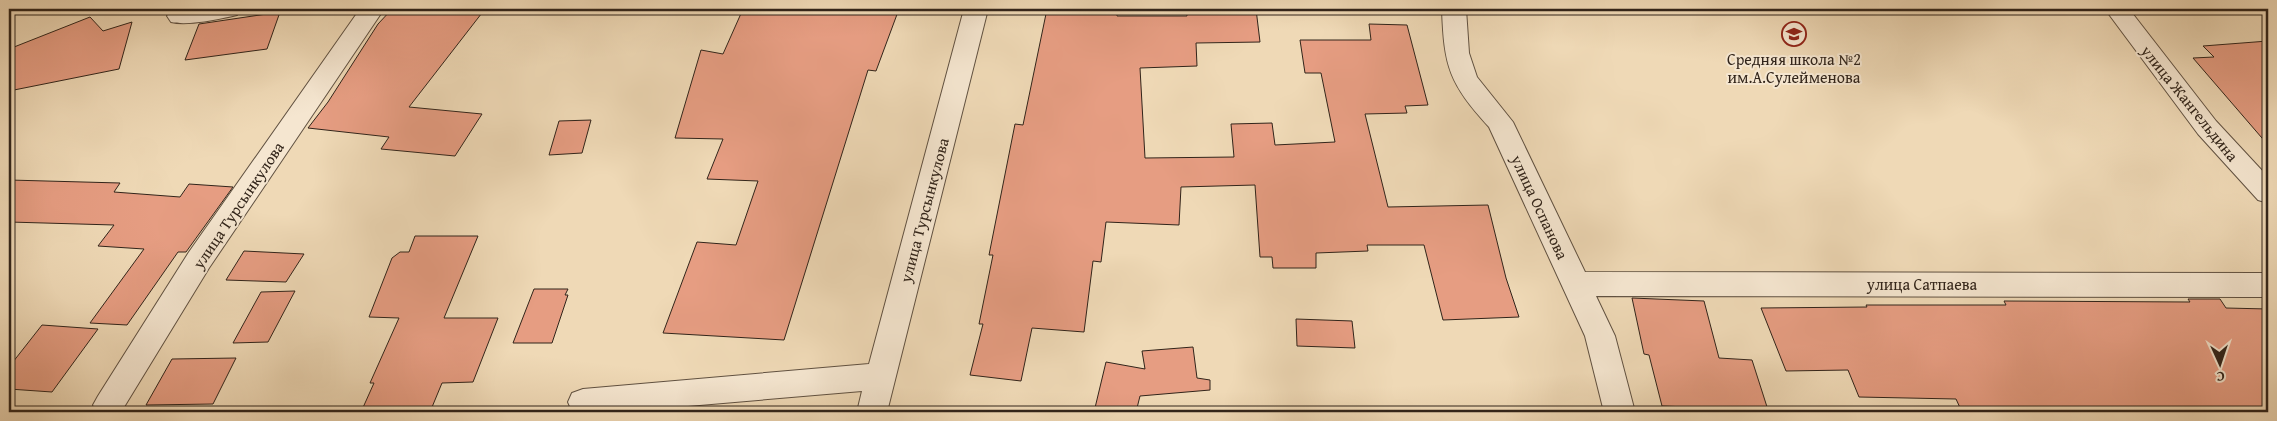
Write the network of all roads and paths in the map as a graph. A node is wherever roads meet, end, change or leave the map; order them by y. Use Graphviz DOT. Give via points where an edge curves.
graph roads {
  1 [pos="229,9"];
  2 [pos="372,9"];
  3 [pos="976,9"];
  4 [pos="1454,9"];
  5 [pos="2117,9"];
  6 [pos="179,16"];
  7 [pos="2268,193"];
  8 [pos="1576,284"];
  9 [pos="2268,285"];
  10 [pos="881,376"];
  11 [pos="583,402"];
  12 [pos="110,405"];
  13 [pos="872,412"];
  14 [pos="1619,412"];
  1 -- 6 [label="street"];
  2 -- 12 [label="street, улица Турсынкулова" via="199,260"];
  3 -- 10 [label="street, улица Турсынкулова"];
  4 -- 8 [label="street, улица Оспанова" via="1458,59 1466,80 1500,122"];
  5 -- 7 [label="street, улица Жангельдина" via="2195,115 2242,169"];
  8 -- 9 [label="street, улица Сатпаева"];
  8 -- 14 [label="street, улица Оспанова" via="1600,336"];
  10 -- 11 [label="street"];
  10 -- 13 [label="street, улица Турсынкулова"];
}
